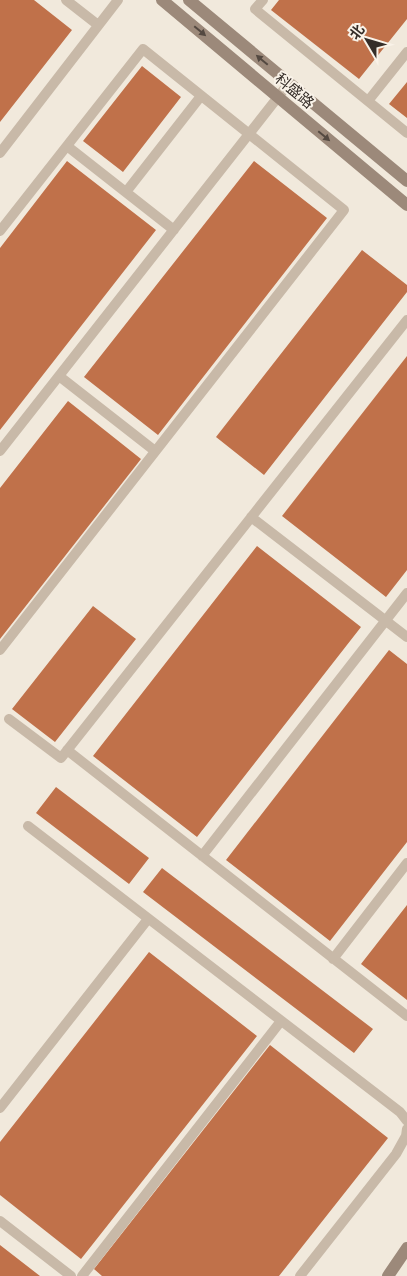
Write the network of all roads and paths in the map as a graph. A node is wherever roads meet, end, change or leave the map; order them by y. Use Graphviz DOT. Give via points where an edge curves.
graph roads {
  1 [pos="66,0"];
  2 [pos="118,0"];
  3 [pos="162,0"];
  4 [pos="189,0"];
  5 [pos="263,0"];
  6 [pos="98,25"];
  7 [pos="407,52"];
  8 [pos="290,83"];
  9 [pos="201,96"];
  10 [pos="278,97"];
  11 [pos="368,101"];
  12 [pos="407,133"];
  13 [pos="249,134"];
  14 [pos="67,146"];
  15 [pos="0,153"];
  16 [pos="407,181"];
  17 [pos="126,192"];
  18 [pos="407,205"];
  19 [pos="174,230"];
  20 [pos="0,231"];
  21 [pos="407,320"];
  22 [pos="59,376"];
  23 [pos="0,451"];
  24 [pos="155,451"];
  25 [pos="251,517"];
  26 [pos="407,592"];
  27 [pos="386,620"];
  28 [pos="407,637"];
  29 [pos="0,650"];
  30 [pos="9,719"];
  31 [pos="67,750"];
  32 [pos="28,826"];
  33 [pos="202,856"];
  34 [pos="407,864"];
  35 [pos="148,919"];
  36 [pos="333,958"];
  37 [pos="407,1016"];
  38 [pos="281,1021"];
  39 [pos="0,1108"];
  40 [pos="407,1120"];
  41 [pos="407,1130"];
  42 [pos="0,1221"];
  43 [pos="407,1248"];
  44 [pos="71,1276"];
  45 [pos="82,1276"];
  46 [pos="300,1276"];
  47 [pos="388,1276"];
  1 -- 6 [label="lane"];
  2 -- 6 [label="lane"];
  3 -- 10 [label="street, 科盛路, one-way"];
  8 -- 4 [label="street, 科盛路, one-way"];
  5 -- 11 [label="lane" via="256,9"];
  6 -- 15 [label="lane"];
  7 -- 11 [label="lane"];
  8 -- 10 [label="lane"];
  8 -- 16 [label="street, 科盛路"];
  9 -- 13 [label="lane"];
  9 -- 14 [label="lane" via="143,49"];
  9 -- 17 [label="lane"];
  10 -- 13 [label="lane"];
  10 -- 18 [label="street, 科盛路, one-way"];
  11 -- 12 [label="lane"];
  13 -- 19 [label="lane"];
  13 -- 24 [label="lane" via="344,210"];
  14 -- 17 [label="lane"];
  14 -- 20 [label="lane"];
  17 -- 19 [label="lane"];
  19 -- 22 [label="lane"];
  21 -- 25 [label="lane"];
  22 -- 23 [label="lane"];
  22 -- 24 [label="lane"];
  24 -- 29 [label="lane"];
  25 -- 27 [label="lane"];
  25 -- 31 [label="lane"];
  26 -- 27 [label="lane"];
  27 -- 28 [label="lane"];
  27 -- 33 [label="lane"];
  30 -- 31 [label="lane" via="61,758"];
  31 -- 33 [label="lane"];
  32 -- 35 [label="lane"];
  33 -- 36 [label="lane"];
  34 -- 36 [label="lane"];
  35 -- 38 [label="lane"];
  35 -- 39 [label="lane"];
  36 -- 37 [label="lane"];
  38 -- 40 [label="lane"];
  38 -- 45 [label="lane"];
  41 -- 46 [label="lane" via="396,1154"];
  42 -- 44 [label="lane"];
  43 -- 47 [label="street"];
}
